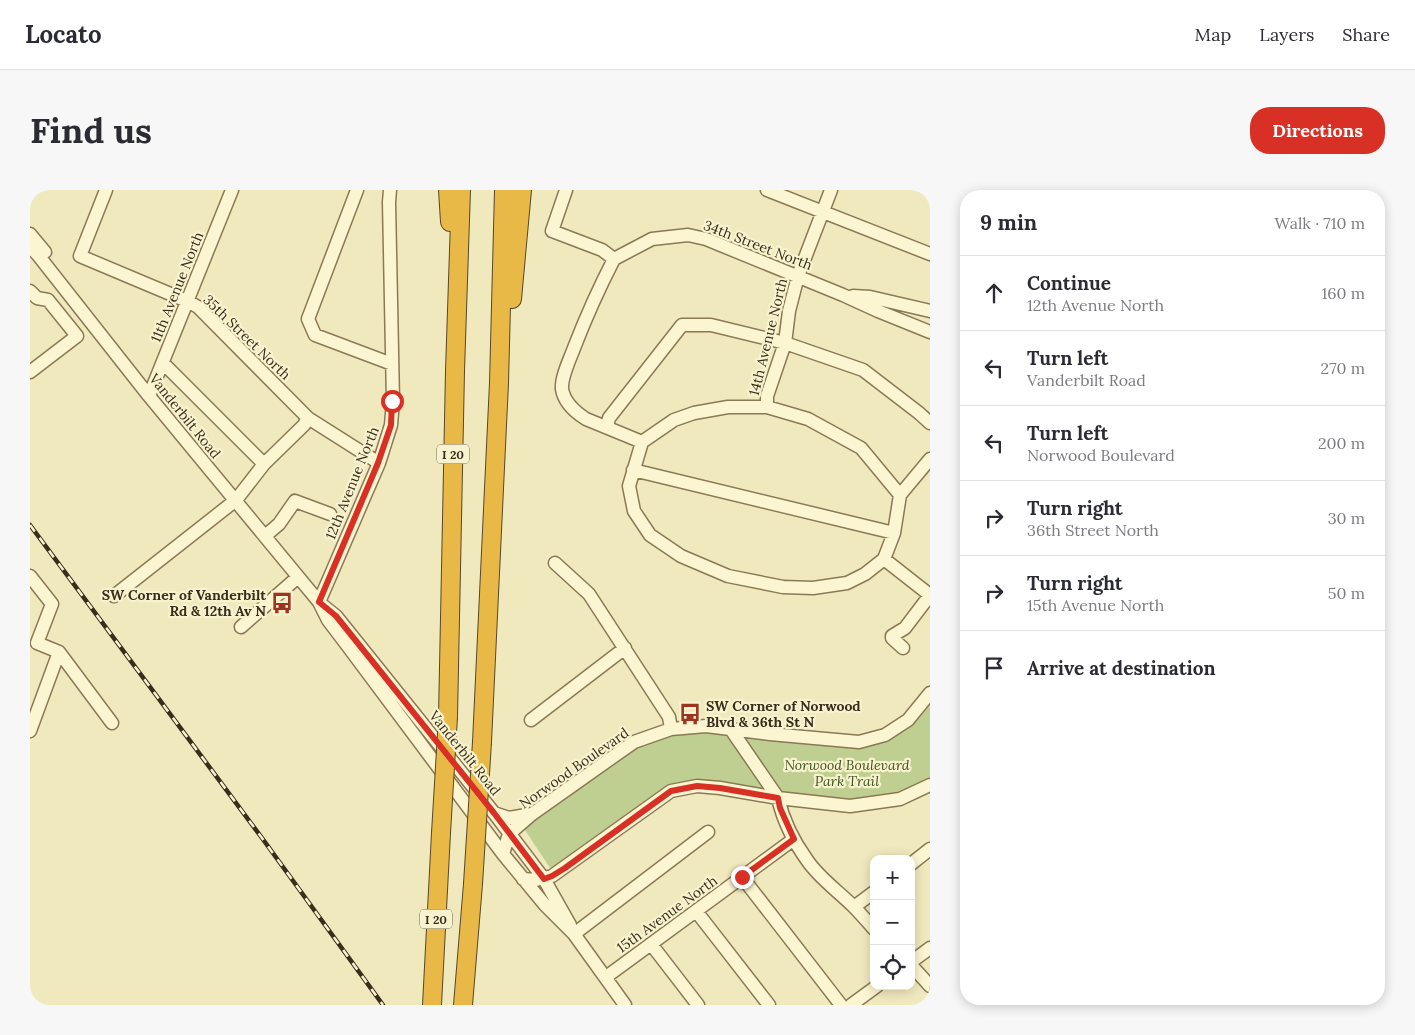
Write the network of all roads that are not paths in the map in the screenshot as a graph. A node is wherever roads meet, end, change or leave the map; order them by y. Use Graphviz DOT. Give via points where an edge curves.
graph roads {
  1 [pos="106,190"];
  2 [pos="232,190"];
  3 [pos="357,190"];
  4 [pos="390,190"];
  5 [pos="448,190"];
  6 [pos="461,190"];
  7 [pos="504,190"];
  8 [pos="522,190"];
  9 [pos="566,190"];
  10 [pos="767,190"];
  11 [pos="831,190"];
  12 [pos="822,212"];
  13 [pos="30,234"];
  14 [pos="30,247"];
  15 [pos="930,254"];
  16 [pos="614,259"];
  17 [pos="798,276"];
  18 [pos="61,283"];
  19 [pos="30,291"];
  20 [pos="843,294"];
  21 [pos="187,301"];
  22 [pos="930,311"];
  23 [pos="93,324"];
  24 [pos="930,332"];
  25 [pos="77,336"];
  26 [pos="784,343"];
  27 [pos="163,363"];
  28 [pos="392,364"];
  29 [pos="454,371"];
  30 [pos="30,372"];
  31 [pos="499,383"];
  32 [pos="149,396"];
  33 [pos="767,407"];
  34 [pos="308,418"];
  35 [pos="930,423"];
  36 [pos="607,427"];
  37 [pos="642,442"];
  38 [pos="930,459"];
  39 [pos="378,463"];
  40 [pos="264,464"];
  41 [pos="633,470"];
  42 [pos="900,495"];
  43 [pos="236,500"];
  44 [pos="330,514"];
  45 [pos="894,533"];
  46 [pos="265,536"];
  47 [pos="884,559"];
  48 [pos="555,563"];
  49 [pos="30,576"];
  50 [pos="298,577"];
  51 [pos="930,595"];
  52 [pos="114,596"];
  53 [pos="319,602"];
  54 [pos="241,627"];
  55 [pos="34,642"];
  56 [pos="625,648"];
  57 [pos="903,648"];
  58 [pos="59,652"];
  59 [pos="930,693"];
  60 [pos="531,720"];
  61 [pos="112,723"];
  62 [pos="730,728"];
  63 [pos="671,729"];
  64 [pos="30,731"];
  65 [pos="930,785"];
  66 [pos="778,798"];
  67 [pos="494,813"];
  68 [pos="532,814"];
  69 [pos="708,832"];
  70 [pos="510,834"];
  71 [pos="794,839"];
  72 [pos="930,850"];
  73 [pos="503,854"];
  74 [pos="915,861"];
  75 [pos="565,868"];
  76 [pos="742,877"];
  77 [pos="523,879"];
  78 [pos="544,879"];
  79 [pos="870,895"];
  80 [pos="854,907"];
  81 [pos="563,911"];
  82 [pos="696,911"];
  83 [pos="870,925"];
  84 [pos="574,934"];
  85 [pos="651,944"];
  86 [pos="930,948"];
  87 [pos="915,960"];
  88 [pos="915,968"];
  89 [pos="606,977"];
  90 [pos="930,986"];
  91 [pos="872,990"];
  92 [pos="432,1005"];
  93 [pos="463,1005"];
  94 [pos="625,1005"];
  95 [pos="698,1005"];
  96 [pos="769,1005"];
  97 [pos="841,1005"];
  98 [pos="851,1005"];
  1 -- 21 [label="street, 35th Street North" via="80,256"];
  2 -- 21 [label="street, 11th Avenue North"];
  3 -- 28 [label="street" via="308,319 315,335"];
  4 -- 28 [label="street, 12th Avenue North"];
  5 -- 29 [label="highway"];
  6 -- 29 [label="highway, I 20"];
  7 -- 31 [label="highway, I 20"];
  8 -- 31 [label="highway" via="510,317"];
  9 -- 16 [label="street" via="552,231 602,250"];
  10 -- 12 [label="street"];
  11 -- 12 [label="street, 14th Avenue North"];
  12 -- 15 [label="street"];
  12 -- 17 [label="street, 14th Avenue North"];
  13 -- 18 [label="street" via="50,258"];
  14 -- 18 [label="street, Vanderbilt Road"];
  16 -- 17 [label="street, 34th Street North" via="652,239 688,235"];
  16 -- 36 [label="street" via="576,342 562,390 577,413"];
  17 -- 20 [label="street, 34th Street North"];
  17 -- 26 [label="street, 14th Avenue North"];
  18 -- 23 [label="street, Vanderbilt Road"];
  19 -- 25 [label="street" via="37,298 48,300"];
  20 -- 22 [label="street, 34th Street North"];
  20 -- 24 [label="street, 34th Street North"];
  21 -- 27 [label="street, 11th Avenue North"];
  21 -- 34 [label="street, 35th Street North" via="198,307"];
  23 -- 25 [label="street"];
  23 -- 32 [label="street, Vanderbilt Road"];
  25 -- 30 [label="street"];
  26 -- 33 [label="street, 14th Avenue North" via="767,396"];
  26 -- 35 [label="street" via="863,370"];
  26 -- 36 [label="street" via="711,326 682,325 609,418"];
  27 -- 32 [label="street, 11th Avenue North"];
  27 -- 40 [label="street"];
  28 -- 39 [label="street, 12th Avenue North" via="391,425"];
  29 -- 92 [label="highway, I 20, bridge" via="448,717"];
  31 -- 93 [label="highway, I 20, bridge" via="482,742"];
  32 -- 43 [label="street, Vanderbilt Road"];
  33 -- 37 [label="street" via="728,407 694,413 674,420"];
  33 -- 42 [label="street" via="808,419 861,448"];
  34 -- 39 [label="street, 35th Street North"];
  34 -- 40 [label="street"];
  36 -- 37 [label="street"];
  37 -- 41 [label="street"];
  38 -- 42 [label="street"];
  39 -- 53 [label="street, 12th Avenue North"];
  40 -- 43 [label="street"];
  41 -- 45 [label="street"];
  41 -- 47 [label="street" via="629,486 634,511 650,535 682,556 728,576 783,587 813,588 847,582 865,574"];
  42 -- 45 [label="street"];
  43 -- 46 [label="street, Vanderbilt Road"];
  43 -- 52 [label="street"];
  44 -- 46 [label="street" via="295,501 279,524"];
  45 -- 47 [label="street"];
  46 -- 50 [label="street, Vanderbilt Road"];
  47 -- 51 [label="street"];
  48 -- 56 [label="street" via="589,594"];
  49 -- 55 [label="street" via="52,604"];
  50 -- 53 [label="street, Vanderbilt Road"];
  50 -- 54 [label="street"];
  51 -- 57 [label="street" via="905,628 892,636 894,642"];
  53 -- 67 [label="street, Vanderbilt Road" via="336,616"];
  53 -- 73 [label="street, Vanderbilt Road" via="328,620"];
  55 -- 58 [label="street"];
  56 -- 60 [label="street"];
  56 -- 63 [label="street" via="669,717"];
  58 -- 61 [label="street"];
  58 -- 64 [label="street"];
  59 -- 62 [label="street, Norwood Boulevard" via="908,720 885,735 859,742"];
  62 -- 63 [label="street, Norwood Boulevard"];
  62 -- 66 [label="street"];
  63 -- 68 [label="street, Norwood Boulevard" via="634,742"];
  65 -- 66 [label="street" via="900,799 850,806"];
  66 -- 71 [label="street"];
  66 -- 75 [label="street" via="697,786 671,791"];
  67 -- 68 [label="street" via="509,818"];
  67 -- 70 [label="street, Vanderbilt Road"];
  68 -- 70 [label="street, Norwood Boulevard"];
  69 -- 84 [label="street"];
  70 -- 73 [label="street, Norwood Boulevard"];
  70 -- 78 [label="street, Vanderbilt Road"];
  71 -- 76 [label="street, 15th Avenue North"];
  71 -- 80 [label="street" via="807,861"];
  72 -- 74 [label="street"];
  73 -- 77 [label="street, Vanderbilt Road"];
  75 -- 78 [label="street"];
  75 -- 81 [label="street" via="559,886"];
  76 -- 82 [label="street, 15th Avenue North"];
  76 -- 97 [label="street"];
  77 -- 78 [label="street"];
  77 -- 84 [label="street, Vanderbilt Road"];
  78 -- 81 [label="street, Vanderbilt Road"];
  79 -- 80 [label="street"];
  80 -- 83 [label="street"];
  81 -- 84 [label="street, Vanderbilt Road"];
  82 -- 85 [label="street, 15th Avenue North"];
  82 -- 96 [label="street"];
  84 -- 89 [label="street, Vanderbilt Road"];
  85 -- 89 [label="street, 15th Avenue North"];
  85 -- 95 [label="street"];
  86 -- 87 [label="street"];
  88 -- 90 [label="street"];
  89 -- 94 [label="street, Vanderbilt Road"];
  91 -- 98 [label="street"];
}
